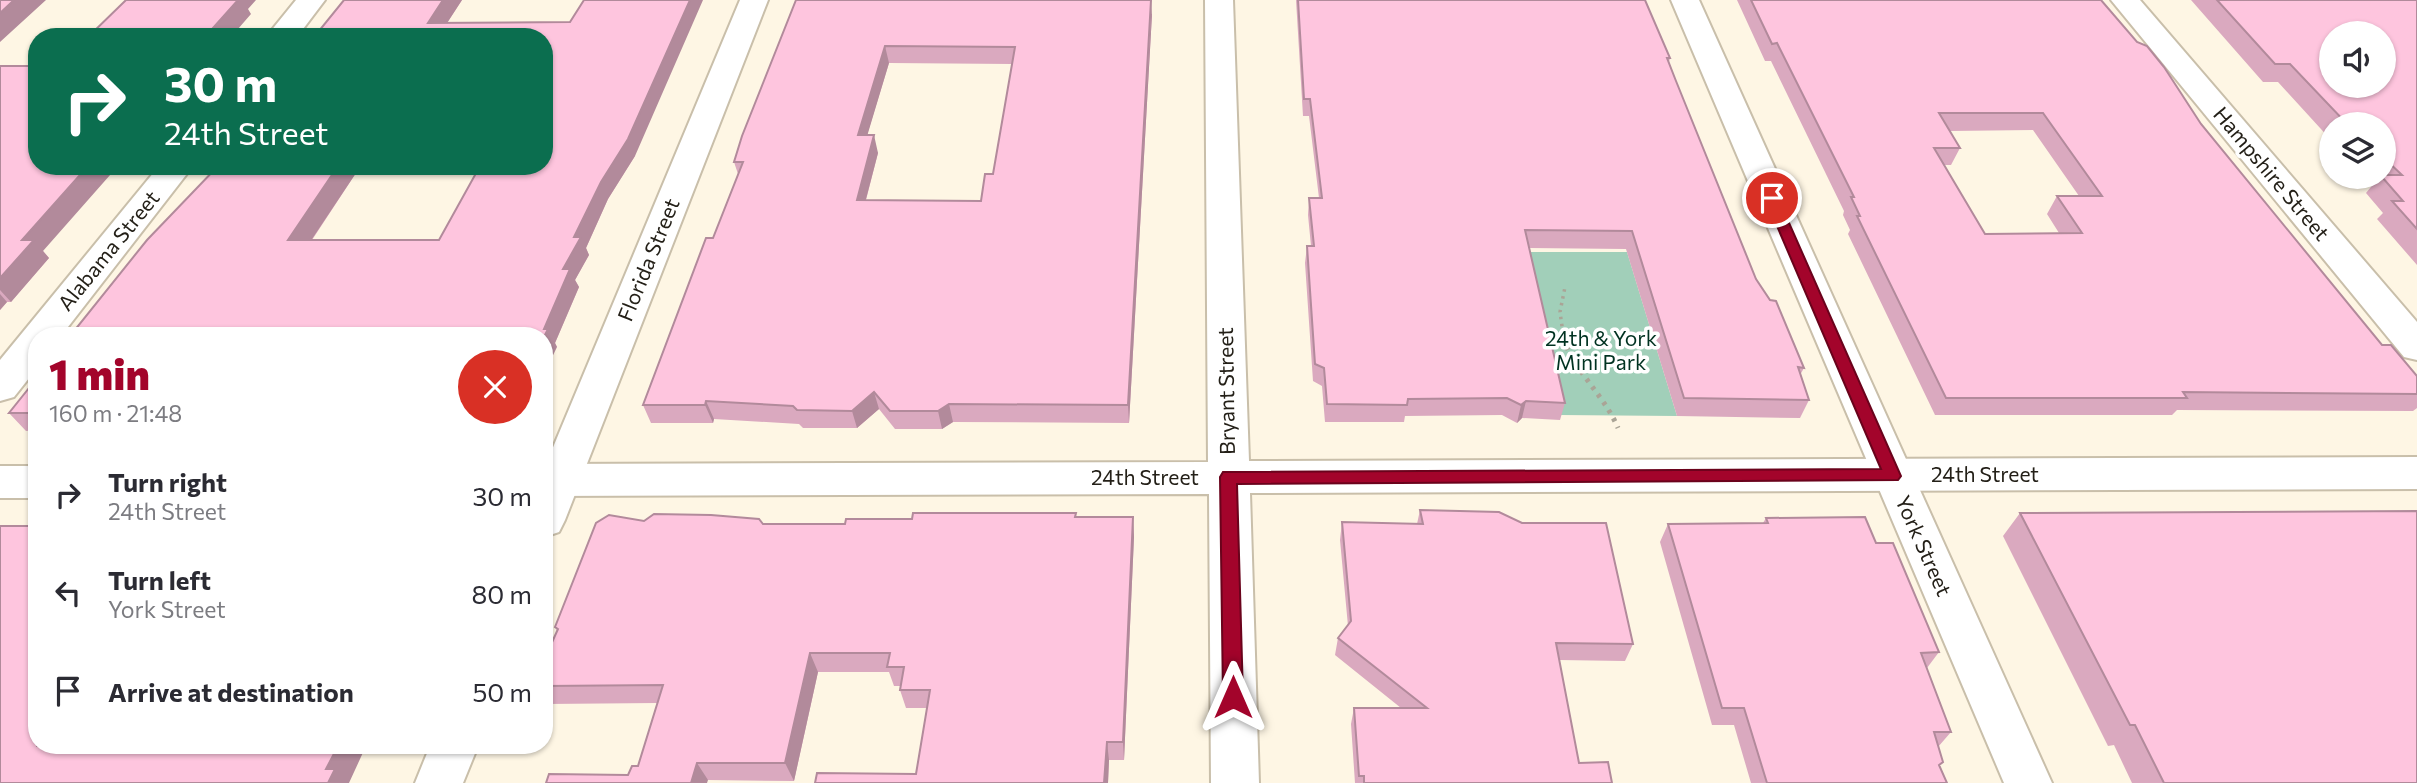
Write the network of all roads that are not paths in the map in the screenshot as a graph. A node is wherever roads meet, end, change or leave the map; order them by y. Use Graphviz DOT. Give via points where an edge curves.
graph roads {
  1 [pos="310,0"];
  2 [pos="754,0"];
  3 [pos="1219,0"];
  4 [pos="1685,0"];
  5 [pos="2125,0"];
  6 [pos="288,28"];
  7 [pos="170,175"];
  8 [pos="48,327"];
  9 [pos="2417,347"];
  10 [pos="28,352"];
  11 [pos="0,387"];
  12 [pos="2417,473"];
  13 [pos="1892,476"];
  14 [pos="1229,477"];
  15 [pos="553,478"];
  16 [pos="553,480"];
  17 [pos="0,482"];
  18 [pos="28,482"];
  19 [pos="451,754"];
  20 [pos="439,783"];
  21 [pos="1235,783"];
  22 [pos="2028,783"];
  1 -- 6 [label="street"];
  2 -- 15 [label="street, Florida Street"];
  3 -- 14 [label="street, Bryant Street"];
  4 -- 13 [label="street, York Street"];
  5 -- 9 [label="street, Hampshire Street"];
  7 -- 8 [label="street, Alabama Street"];
  10 -- 11 [label="street"];
  12 -- 13 [label="street, 24th Street"];
  13 -- 14 [label="street, 24th Street"];
  13 -- 22 [label="street, York Street"];
  14 -- 16 [label="street, 24th Street"];
  14 -- 21 [label="street, Bryant Street"];
  17 -- 18 [label="street"];
  19 -- 20 [label="street"];
}
